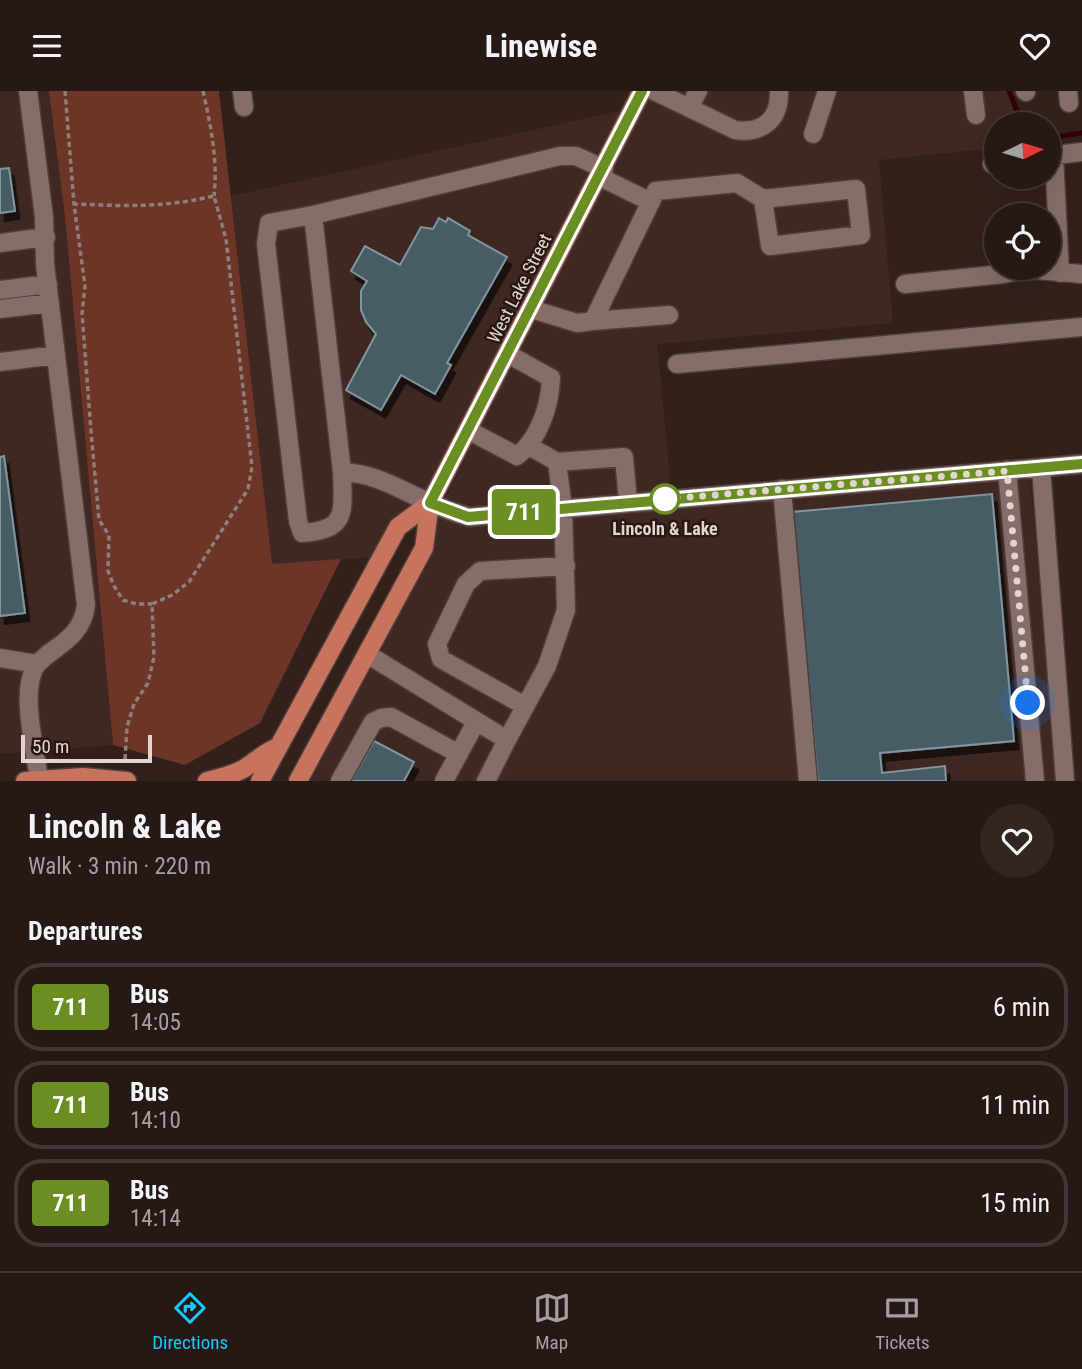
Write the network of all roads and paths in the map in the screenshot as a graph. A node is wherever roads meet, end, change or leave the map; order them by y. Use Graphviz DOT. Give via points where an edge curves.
graph roads {
  1 [pos="28,91"];
  2 [pos="65,91"];
  3 [pos="203,91"];
  4 [pos="642,91"];
  5 [pos="654,91"];
  6 [pos="698,91"];
  7 [pos="779,91"];
  8 [pos="827,91"];
  9 [pos="972,91"];
  10 [pos="689,108"];
  11 [pos="976,115"];
  12 [pos="813,134"];
  13 [pos="1082,152"];
  14 [pos="1061,155"];
  15 [pos="602,173"];
  16 [pos="214,196"];
  17 [pos="763,199"];
  18 [pos="651,202"];
  19 [pos="74,204"];
  20 [pos="313,215"];
  21 [pos="46,237"];
  22 [pos="0,243"];
  23 [pos="1061,273"];
  24 [pos="1082,274"];
  25 [pos="984,276"];
  26 [pos="47,284"];
  27 [pos="905,284"];
  28 [pos="0,290"];
  29 [pos="50,303"];
  30 [pos="0,309"];
  31 [pos="531,309"];
  32 [pos="669,315"];
  33 [pos="593,321"];
  34 [pos="1082,327"];
  35 [pos="508,354"];
  36 [pos="56,355"];
  37 [pos="0,362"];
  38 [pos="677,365"];
  39 [pos="468,430"];
  40 [pos="529,446"];
  41 [pos="556,462"];
  42 [pos="1082,464"];
  43 [pos="1041,467"];
  44 [pos="1007,471"];
  45 [pos="342,472"];
  46 [pos="782,489"];
  47 [pos="628,502"];
  48 [pos="430,503"];
  49 [pos="563,508"];
  50 [pos="566,566"];
  51 [pos="152,604"];
  52 [pos="367,655"];
  53 [pos="0,658"];
  54 [pos="37,664"];
  55 [pos="525,706"];
  56 [pos="476,722"];
  57 [pos="507,740"];
  58 [pos="278,747"];
  59 [pos="459,754"];
  60 [pos="125,759"];
  61 [pos="34,781"];
  62 [pos="127,781"];
  63 [pos="207,781"];
  64 [pos="260,781"];
  65 [pos="298,781"];
  66 [pos="340,781"];
  67 [pos="444,781"];
  68 [pos="486,781"];
  69 [pos="808,781"];
  70 [pos="1035,781"];
  71 [pos="1065,781"];
  1 -- 21 [label="street"];
  2 -- 19 [label="path"];
  3 -- 16 [label="path" via="214,142"];
  4 -- 15 [label="main road, West Lake Street"];
  5 -- 10 [label="street"];
  6 -- 10 [label="street"];
  7 -- 10 [label="street" via="770,122 755,131 735,130"];
  8 -- 12 [label="street"];
  9 -- 11 [label="street"];
  13 -- 14 [label="street"];
  15 -- 18 [label="street"];
  15 -- 20 [label="street" via="576,156 560,156"];
  15 -- 31 [label="main road, West Lake Street"];
  16 -- 19 [label="path" via="144,207"];
  16 -- 51 [label="path" via="226,239 252,467 248,489 189,582"];
  17 -- 17 [label="street" via="770,246 861,235 856,189"];
  17 -- 18 [label="street" via="737,183 656,191"];
  18 -- 33 [label="street"];
  19 -- 51 [label="path" via="85,286 82,313 99,520 108,535 108,571 123,600"];
  20 -- 45 [label="street"];
  20 -- 45 [label="street" via="269,223 266,244 302,533 334,526 342,512"];
  21 -- 22 [label="street"];
  21 -- 26 [label="street"];
  23 -- 24 [label="street"];
  25 -- 27 [label="street"];
  26 -- 28 [label="street"];
  26 -- 29 [label="street"];
  29 -- 30 [label="street"];
  29 -- 36 [label="street"];
  31 -- 33 [label="street" via="576,323"];
  31 -- 35 [label="main road, West Lake Street"];
  32 -- 33 [label="street"];
  34 -- 38 [label="street"];
  35 -- 39 [label="main road, West Lake Street"];
  35 -- 40 [label="street" via="551,379 550,399"];
  36 -- 37 [label="street"];
  36 -- 54 [label="street" via="86,605 82,624 73,636"];
  39 -- 40 [label="street" via="517,456"];
  39 -- 48 [label="main road, West Lake Street"];
  40 -- 41 [label="street"];
  41 -- 47 [label="street" via="624,457"];
  41 -- 49 [label="street"];
  42 -- 43 [label="street"];
  43 -- 44 [label="street"];
  43 -- 71 [label="street"];
  44 -- 46 [label="street"];
  44 -- 70 [label="street"];
  45 -- 48 [label="street" via="377,478"];
  46 -- 47 [label="street"];
  46 -- 69 [label="street"];
  47 -- 49 [label="street"];
  48 -- 49 [label="street" via="468,517"];
  48 -- 52 [label="main road, West Lake Street" via="424,548"];
  48 -- 58 [label="main road, West Lake Street" via="398,527"];
  49 -- 50 [label="street"];
  50 -- 55 [label="street" via="566,610 547,666"];
  50 -- 55 [label="street" via="480,571 466,584 437,644 441,659"];
  51 -- 60 [label="path" via="154,657 148,683 134,704 127,727"];
  52 -- 56 [label="street"];
  52 -- 65 [label="main road, West Lake Street"];
  53 -- 54 [label="street"];
  54 -- 61 [label="street" via="29,696"];
  55 -- 57 [label="street"];
  56 -- 57 [label="street"];
  56 -- 59 [label="street"];
  57 -- 68 [label="street"];
  58 -- 63 [label="main road" via="244,768"];
  58 -- 64 [label="main road, West Lake Street"];
  59 -- 66 [label="street" via="391,717 381,718 373,722"];
  59 -- 67 [label="street"];
  61 -- 62 [label="main road" via="83,777"];
}
